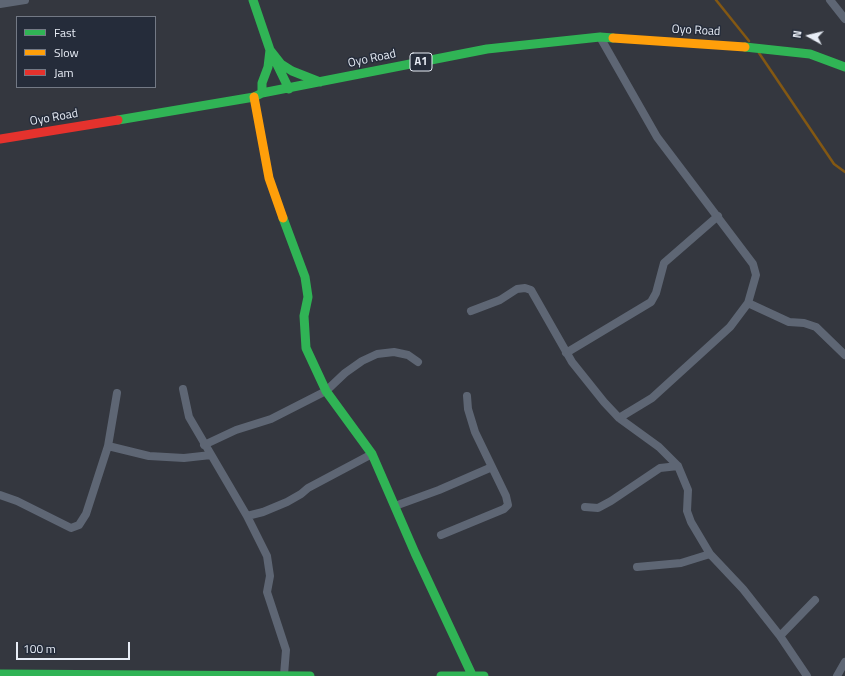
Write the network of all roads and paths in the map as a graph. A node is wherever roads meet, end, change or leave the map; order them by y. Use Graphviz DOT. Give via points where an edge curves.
graph roads {
  1 [pos="25,0"];
  2 [pos="253,0"];
  3 [pos="830,0"];
  4 [pos="0,4"];
  5 [pos="845,19"];
  6 [pos="600,37"];
  7 [pos="270,50"];
  8 [pos="845,67"];
  9 [pos="320,82"];
  10 [pos="289,89"];
  11 [pos="258,95"];
  12 [pos="0,139"];
  13 [pos="718,216"];
  14 [pos="748,304"];
  15 [pos="472,310"];
  16 [pos="566,353"];
  17 [pos="845,355"];
  18 [pos="418,362"];
  19 [pos="183,389"];
  20 [pos="326,391"];
  21 [pos="117,393"];
  22 [pos="467,396"];
  23 [pos="619,418"];
  24 [pos="204,445"];
  25 [pos="108,446"];
  26 [pos="372,454"];
  27 [pos="211,455"];
  28 [pos="678,466"];
  29 [pos="492,467"];
  30 [pos="0,495"];
  31 [pos="395,506"];
  32 [pos="584,507"];
  33 [pos="247,516"];
  34 [pos="441,534"];
  35 [pos="710,554"];
  36 [pos="637,567"];
  37 [pos="815,600"];
  38 [pos="780,636"];
  39 [pos="845,662"];
  40 [pos="0,674"];
  41 [pos="472,675"];
  42 [pos="284,676"];
  43 [pos="310,676"];
  44 [pos="441,676"];
  45 [pos="484,676"];
  46 [pos="807,676"];
  47 [pos="837,676"];
  1 -- 4 [label="street"];
  2 -- 7 [label="main road"];
  3 -- 5 [label="street"];
  6 -- 8 [label="main road, Oyo Road / A1" via="776,49 810,54"];
  6 -- 9 [label="main road, Oyo Road / A1" via="487,49"];
  6 -- 13 [label="street" via="657,137"];
  7 -- 9 [label="main road" via="281,64"];
  7 -- 10 [label="main road"];
  7 -- 11 [label="main road" via="268,67"];
  9 -- 10 [label="main road, Oyo Road / A1"];
  10 -- 11 [label="main road, Oyo Road / A1"];
  11 -- 12 [label="main road, Oyo Road / A1"];
  11 -- 20 [label="main road" via="269,178 304,277 308,297 304,316 306,348"];
  13 -- 14 [label="street" via="753,264 756,275"];
  13 -- 16 [label="street" via="664,263 656,294 651,302"];
  14 -- 17 [label="street" via="789,322 804,323 816,328"];
  14 -- 23 [label="street" via="730,327 652,398"];
  15 -- 16 [label="street" via="500,300 517,289 531,290"];
  16 -- 23 [label="street"];
  18 -- 20 [label="street" via="408,355 394,352 377,354 344,373"];
  19 -- 24 [label="street" via="189,416"];
  20 -- 24 [label="street" via="271,419 236,430"];
  20 -- 26 [label="main road"];
  21 -- 25 [label="street"];
  22 -- 29 [label="street" via="475,432"];
  23 -- 28 [label="street" via="659,446"];
  24 -- 27 [label="street"];
  25 -- 27 [label="street" via="149,456 184,458"];
  25 -- 30 [label="street" via="86,514 79,525 71,528"];
  26 -- 31 [label="main road"];
  26 -- 33 [label="street" via="287,502"];
  27 -- 33 [label="street"];
  28 -- 32 [label="street" via="660,468 598,508"];
  28 -- 35 [label="street" via="688,490 687,511 691,522"];
  29 -- 31 [label="street"];
  29 -- 34 [label="street" via="508,505 504,509"];
  31 -- 41 [label="main road"];
  33 -- 42 [label="street" via="267,556 270,576 267,592 286,650"];
  35 -- 36 [label="street" via="681,563"];
  35 -- 38 [label="street" via="743,589"];
  37 -- 38 [label="street"];
  38 -- 46 [label="street"];
  39 -- 47 [label="street"];
  40 -- 42 [label="main road"];
  41 -- 44 [label="main road"];
  41 -- 45 [label="main road"];
  42 -- 43 [label="main road"];
}
